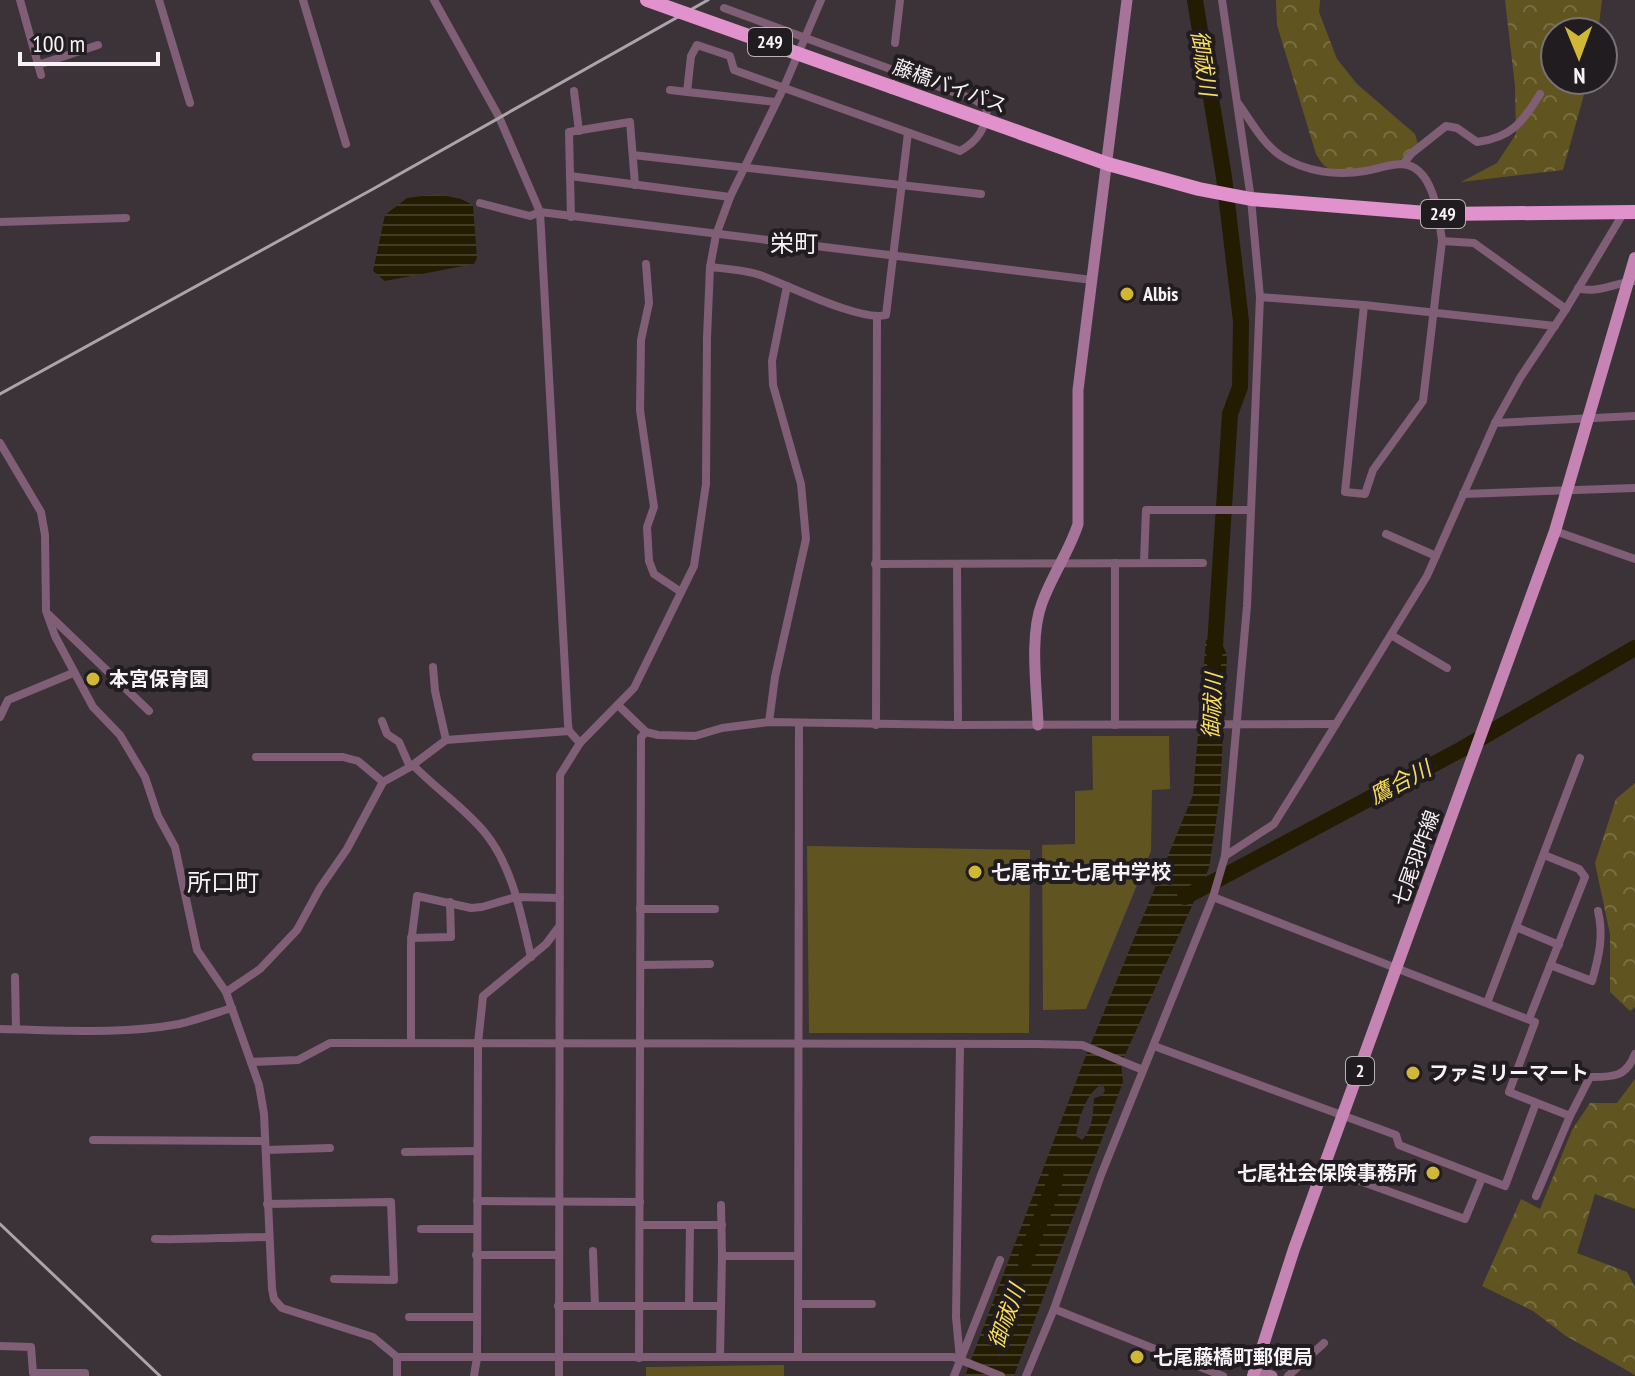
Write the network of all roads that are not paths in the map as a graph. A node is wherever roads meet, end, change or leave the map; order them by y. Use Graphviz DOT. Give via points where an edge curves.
graph roads {
  1 [pos="20,0"];
  2 [pos="159,0"];
  3 [pos="303,0"];
  4 [pos="434,0"];
  5 [pos="647,0"];
  6 [pos="821,0"];
  7 [pos="900,0"];
  8 [pos="1127,0"];
  9 [pos="1222,0"];
  10 [pos="724,8"];
  11 [pos="806,38"];
  12 [pos="895,43"];
  13 [pos="98,45"];
  14 [pos="38,65"];
  15 [pos="41,75"];
  16 [pos="784,87"];
  17 [pos="670,90"];
  18 [pos="574,91"];
  19 [pos="687,92"];
  20 [pos="1539,96"];
  21 [pos="1235,99"];
  22 [pos="776,102"];
  23 [pos="190,103"];
  24 [pos="986,121"];
  25 [pos="579,131"];
  26 [pos="908,133"];
  27 [pos="346,144"];
  28 [pos="633,155"];
  29 [pos="1108,164"];
  30 [pos="1403,164"];
  31 [pos="743,168"];
  32 [pos="570,176"];
  33 [pos="635,185"];
  34 [pos="900,185"];
  35 [pos="981,194"];
  36 [pos="730,197"];
  37 [pos="1247,198"];
  38 [pos="480,203"];
  39 [pos="540,212"];
  40 [pos="1629,212"];
  41 [pos="1439,214"];
  42 [pos="571,217"];
  43 [pos="126,218"];
  44 [pos="0,222"];
  45 [pos="716,235"];
  46 [pos="1442,241"];
  47 [pos="892,256"];
  48 [pos="1635,258"];
  49 [pos="646,264"];
  50 [pos="710,267"];
  51 [pos="1092,280"];
  52 [pos="1632,282"];
  53 [pos="787,286"];
  54 [pos="1578,288"];
  55 [pos="1260,297"];
  56 [pos="1364,305"];
  57 [pos="1566,309"];
  58 [pos="1433,313"];
  59 [pos="877,317"];
  60 [pos="1555,326"];
  61 [pos="1635,416"];
  62 [pos="1588,419"];
  63 [pos="1495,423"];
  64 [pos="0,443"];
  65 [pos="1635,488"];
  66 [pos="1567,491"];
  67 [pos="1463,494"];
  68 [pos="1250,510"];
  69 [pos="1555,531"];
  70 [pos="1386,534"];
  71 [pos="1436,556"];
  72 [pos="1635,559"];
  73 [pos="1144,562"];
  74 [pos="1115,563"];
  75 [pos="1203,563"];
  76 [pos="875,564"];
  77 [pos="957,564"];
  78 [pos="1059,564"];
  79 [pos="681,592"];
  80 [pos="46,611"];
  81 [pos="1391,635"];
  82 [pos="433,667"];
  83 [pos="1447,668"];
  84 [pos="73,673"];
  85 [pos="619,706"];
  86 [pos="149,711"];
  87 [pos="0,717"];
  88 [pos="382,721"];
  89 [pos="769,722"];
  90 [pos="1233,723"];
  91 [pos="799,724"];
  92 [pos="1336,724"];
  93 [pos="876,725"];
  94 [pos="958,725"];
  95 [pos="1038,725"];
  96 [pos="1115,725"];
  97 [pos="569,731"];
  98 [pos="646,732"];
  99 [pos="446,740"];
  100 [pos="580,743"];
  101 [pos="256,757"];
  102 [pos="1580,758"];
  103 [pos="412,766"];
  104 [pos="383,782"];
  105 [pos="1544,855"];
  106 [pos="1224,859"];
  107 [pos="1214,894"];
  108 [pos="516,897"];
  109 [pos="560,898"];
  110 [pos="450,902"];
  111 [pos="640,909"];
  112 [pos="715,909"];
  113 [pos="1598,911"];
  114 [pos="1516,927"];
  115 [pos="559,928"];
  116 [pos="411,938"];
  117 [pos="1559,945"];
  118 [pos="531,957"];
  119 [pos="710,964"];
  120 [pos="641,965"];
  121 [pos="1550,965"];
  122 [pos="1398,967"];
  123 [pos="15,977"];
  124 [pos="226,992"];
  125 [pos="1487,1003"];
  126 [pos="232,1008"];
  127 [pos="1529,1019"];
  128 [pos="0,1029"];
  129 [pos="16,1029"];
  130 [pos="411,1043"];
  131 [pos="478,1043"];
  132 [pos="559,1044"];
  133 [pos="640,1044"];
  134 [pos="798,1044"];
  135 [pos="960,1044"];
  136 [pos="1154,1046"];
  137 [pos="1635,1054"];
  138 [pos="251,1062"];
  139 [pos="1143,1070"];
  140 [pos="1536,1103"];
  141 [pos="1344,1114"];
  142 [pos="1570,1116"];
  143 [pos="93,1140"];
  144 [pos="266,1146"];
  145 [pos="330,1148"];
  146 [pos="477,1151"];
  147 [pos="405,1152"];
  148 [pos="1324,1168"];
  149 [pos="1482,1178"];
  150 [pos="1536,1196"];
  151 [pos="477,1201"];
  152 [pos="558,1201"];
  153 [pos="640,1202"];
  154 [pos="267,1204"];
  155 [pos="721,1205"];
  156 [pos="640,1225"];
  157 [pos="690,1225"];
  158 [pos="722,1225"];
  159 [pos="421,1229"];
  160 [pos="477,1229"];
  161 [pos="269,1237"];
  162 [pos="155,1239"];
  163 [pos="593,1251"];
  164 [pos="476,1255"];
  165 [pos="558,1255"];
  166 [pos="722,1256"];
  167 [pos="798,1256"];
  168 [pos="1000,1260"];
  169 [pos="334,1279"];
  170 [pos="798,1304"];
  171 [pos="872,1304"];
  172 [pos="558,1306"];
  173 [pos="595,1306"];
  174 [pos="639,1306"];
  175 [pos="689,1306"];
  176 [pos="721,1306"];
  177 [pos="1054,1309"];
  178 [pos="409,1317"];
  179 [pos="476,1317"];
  180 [pos="1324,1343"];
  181 [pos="0,1346"];
  182 [pos="798,1356"];
  183 [pos="397,1357"];
  184 [pos="558,1357"];
  185 [pos="720,1357"];
  186 [pos="477,1358"];
  187 [pos="639,1358"];
  188 [pos="960,1359"];
  189 [pos="1254,1373"];
  190 [pos="85,1376"];
  191 [pos="397,1376"];
  192 [pos="474,1376"];
  193 [pos="559,1376"];
  194 [pos="954,1376"];
  195 [pos="1001,1376"];
  196 [pos="1026,1376"];
  197 [pos="1223,1376"];
  198 [pos="1272,1376"];
  199 [pos="1288,1376"];
  1 -- 14 [label="street"];
  2 -- 23 [label="street"];
  3 -- 27 [label="street"];
  4 -- 39 [label="street" via="499,117"];
  5 -- 24 [label="highway, 藤橋バイパス / 249, bridge"];
  6 -- 11 [label="street"];
  7 -- 12 [label="street"];
  8 -- 29 [label="street"];
  9 -- 21 [label="street"];
  10 -- 11 [label="street"];
  11 -- 16 [label="street"];
  11 -- 24 [label="street" via="975,100 987,108"];
  13 -- 14 [label="street"];
  14 -- 15 [label="street"];
  16 -- 19 [label="street" via="734,70 730,56 697,45"];
  16 -- 22 [label="street"];
  16 -- 26 [label="street"];
  17 -- 19 [label="street"];
  18 -- 25 [label="street"];
  19 -- 22 [label="street"];
  20 -- 30 [label="street" via="1524,121 1509,132 1477,142 1446,126"];
  21 -- 30 [label="street" via="1264,141 1300,164 1340,174"];
  21 -- 37 [label="street"];
  22 -- 31 [label="street"];
  24 -- 26 [label="street" via="975,143 960,151"];
  24 -- 29 [label="highway, 藤橋バイパス / 249"];
  25 -- 28 [label="street" via="630,122"];
  25 -- 32 [label="street" via="569,132"];
  26 -- 34 [label="street"];
  28 -- 31 [label="street"];
  28 -- 33 [label="street"];
  29 -- 37 [label="highway, 藤橋バイパス / 249"];
  29 -- 51 [label="street"];
  30 -- 41 [label="street" via="1426,180"];
  31 -- 34 [label="street"];
  31 -- 36 [label="street"];
  32 -- 33 [label="street"];
  32 -- 42 [label="street"];
  33 -- 36 [label="street"];
  34 -- 35 [label="street"];
  34 -- 47 [label="street"];
  36 -- 45 [label="street"];
  37 -- 41 [label="highway, 藤橋バイパス / 249"];
  37 -- 55 [label="street"];
  38 -- 39 [label="street" via="530,216"];
  39 -- 42 [label="street"];
  39 -- 97 [label="street"];
  40 -- 41 [label="highway, 藤橋バイパス / 249"];
  40 -- 54 [label="street"];
  41 -- 46 [label="street"];
  42 -- 45 [label="street"];
  43 -- 44 [label="street"];
  45 -- 47 [label="street"];
  45 -- 50 [label="street"];
  46 -- 57 [label="street" via="1474,243"];
  46 -- 58 [label="street"];
  47 -- 51 [label="street"];
  47 -- 59 [label="street" via="886,315"];
  48 -- 52 [label="main road, 七尾羽咋線 / 2"];
  49 -- 79 [label="street" via="649,303 641,340 640,410 654,507 647,527 649,561 654,574"];
  50 -- 53 [label="street" via="758,274"];
  50 -- 79 [label="street" via="706,484 694,566"];
  51 -- 78 [label="street" via="1078,390 1078,524"];
  52 -- 54 [label="street" via="1595,292"];
  52 -- 62 [label="main road, 七尾羽咋線 / 2"];
  53 -- 59 [label="street"];
  53 -- 89 [label="street" via="772,361 773,385 801,484 806,539"];
  54 -- 57 [label="street"];
  55 -- 56 [label="street"];
  55 -- 68 [label="street"];
  56 -- 58 [label="street"];
  56 -- 58 [label="street" via="1345,492 1365,494 1373,470 1423,401"];
  57 -- 60 [label="street"];
  58 -- 60 [label="street"];
  59 -- 76 [label="street"];
  60 -- 63 [label="street"];
  61 -- 62 [label="street"];
  62 -- 63 [label="street"];
  62 -- 66 [label="main road, 七尾羽咋線 / 2"];
  63 -- 67 [label="street"];
  64 -- 80 [label="street" via="41,512"];
  65 -- 66 [label="street"];
  66 -- 67 [label="street"];
  66 -- 69 [label="main road, 七尾羽咋線 / 2"];
  67 -- 71 [label="street"];
  68 -- 73 [label="street" via="1146,510"];
  68 -- 90 [label="street" via="1247,606"];
  69 -- 72 [label="street"];
  69 -- 122 [label="main road, 七尾羽咋線 / 2"];
  70 -- 71 [label="street"];
  71 -- 81 [label="street"];
  73 -- 74 [label="street"];
  73 -- 75 [label="street"];
  74 -- 78 [label="street"];
  74 -- 96 [label="street"];
  76 -- 77 [label="street"];
  76 -- 93 [label="street"];
  77 -- 78 [label="street"];
  77 -- 94 [label="street"];
  78 -- 95 [label="street" via="1036,625"];
  79 -- 85 [label="street" via="634,688"];
  80 -- 84 [label="street"];
  80 -- 86 [label="street"];
  81 -- 83 [label="street"];
  81 -- 92 [label="street"];
  82 -- 99 [label="street"];
  84 -- 87 [label="street" via="8,700"];
  84 -- 124 [label="street" via="93,707 130,748 145,777 175,847 197,950"];
  85 -- 98 [label="street"];
  85 -- 100 [label="street"];
  88 -- 103 [label="street"];
  89 -- 91 [label="street"];
  89 -- 98 [label="street" via="695,736"];
  90 -- 92 [label="street"];
  90 -- 96 [label="street"];
  90 -- 106 [label="street"];
  91 -- 93 [label="street"];
  91 -- 134 [label="street"];
  92 -- 106 [label="street" via="1274,824"];
  93 -- 94 [label="street"];
  94 -- 95 [label="street"];
  95 -- 96 [label="street"];
  97 -- 99 [label="street"];
  97 -- 100 [label="street"];
  98 -- 111 [label="street" via="641,737"];
  99 -- 103 [label="street"];
  100 -- 109 [label="street" via="560,775"];
  101 -- 104 [label="street" via="343,757 358,761"];
  102 -- 105 [label="street"];
  103 -- 104 [label="street"];
  103 -- 108 [label="street" via="485,832"];
  104 -- 124 [label="street" via="297,930 260,969"];
  105 -- 114 [label="street"];
  105 -- 117 [label="street" via="1579,869 1585,877"];
  106 -- 107 [label="street"];
  107 -- 122 [label="street"];
  107 -- 136 [label="street"];
  108 -- 109 [label="street"];
  108 -- 110 [label="street" via="482,907"];
  108 -- 118 [label="street"];
  109 -- 115 [label="street"];
  110 -- 116 [label="street" via="451,937"];
  110 -- 116 [label="street" via="417,896"];
  111 -- 112 [label="street"];
  111 -- 120 [label="street"];
  113 -- 121 [label="street" via="1601,949 1592,981"];
  114 -- 117 [label="street"];
  114 -- 125 [label="street"];
  115 -- 118 [label="street"];
  115 -- 132 [label="street"];
  116 -- 130 [label="street"];
  117 -- 121 [label="street"];
  118 -- 131 [label="street" via="483,996"];
  119 -- 120 [label="street"];
  120 -- 133 [label="street"];
  121 -- 127 [label="street"];
  122 -- 125 [label="street"];
  122 -- 141 [label="main road, 七尾羽咋線 / 2"];
  123 -- 129 [label="street"];
  124 -- 126 [label="street"];
  125 -- 127 [label="street"];
  126 -- 129 [label="street" via="180,1024 144,1028"];
  126 -- 138 [label="street"];
  127 -- 140 [label="street" via="1535,1022 1509,1092"];
  128 -- 129 [label="street"];
  130 -- 131 [label="street"];
  130 -- 138 [label="street" via="330,1043 298,1060"];
  131 -- 132 [label="street"];
  131 -- 146 [label="street"];
  132 -- 133 [label="street"];
  132 -- 152 [label="street"];
  133 -- 134 [label="street"];
  133 -- 153 [label="street"];
  134 -- 135 [label="street"];
  134 -- 167 [label="street"];
  135 -- 139 [label="street" via="1082,1045"];
  135 -- 188 [label="street"];
  136 -- 139 [label="street"];
  136 -- 141 [label="street"];
  137 -- 142 [label="street" via="1630,1067 1613,1077 1590,1077"];
  138 -- 144 [label="street"];
  139 -- 177 [label="street"];
  140 -- 142 [label="street"];
  140 -- 149 [label="street" via="1505,1186"];
  141 -- 148 [label="main road, 七尾羽咋線 / 2"];
  141 -- 149 [label="street" via="1396,1135 1399,1145"];
  142 -- 150 [label="street"];
  143 -- 144 [label="street"];
  144 -- 145 [label="street"];
  144 -- 154 [label="street"];
  146 -- 147 [label="street"];
  146 -- 151 [label="street"];
  148 -- 149 [label="street" via="1465,1219"];
  148 -- 189 [label="main road, 七尾羽咋線 / 2"];
  151 -- 152 [label="street"];
  151 -- 160 [label="street"];
  152 -- 153 [label="street"];
  152 -- 165 [label="street"];
  153 -- 156 [label="street"];
  154 -- 161 [label="street"];
  154 -- 169 [label="street" via="391,1202 394,1280"];
  155 -- 158 [label="street"];
  156 -- 157 [label="street"];
  156 -- 174 [label="street"];
  157 -- 158 [label="street"];
  157 -- 175 [label="street"];
  158 -- 166 [label="street"];
  159 -- 160 [label="street"];
  160 -- 164 [label="street"];
  161 -- 162 [label="street"];
  161 -- 183 [label="street" via="272,1289 282,1308 373,1337"];
  163 -- 173 [label="street"];
  164 -- 165 [label="street"];
  164 -- 179 [label="street"];
  165 -- 172 [label="street"];
  166 -- 167 [label="street"];
  166 -- 176 [label="street"];
  167 -- 170 [label="street"];
  168 -- 188 [label="street"];
  170 -- 171 [label="street"];
  170 -- 182 [label="street"];
  172 -- 173 [label="street"];
  172 -- 184 [label="street"];
  173 -- 174 [label="street"];
  174 -- 175 [label="street"];
  174 -- 187 [label="street"];
  175 -- 176 [label="street"];
  176 -- 185 [label="street"];
  177 -- 196 [label="street"];
  177 -- 197 [label="street"];
  178 -- 179 [label="street"];
  179 -- 186 [label="street"];
  180 -- 199 [label="street"];
  181 -- 190 [label="street" via="31,1347 33,1373"];
  182 -- 185 [label="street"];
  182 -- 188 [label="street"];
  183 -- 186 [label="street"];
  183 -- 191 [label="street"];
  184 -- 186 [label="street"];
  184 -- 187 [label="street"];
  184 -- 193 [label="street"];
  185 -- 187 [label="street"];
  186 -- 192 [label="street"];
  188 -- 194 [label="street"];
  188 -- 195 [label="street"];
  189 -- 198 [label="street"];
}
